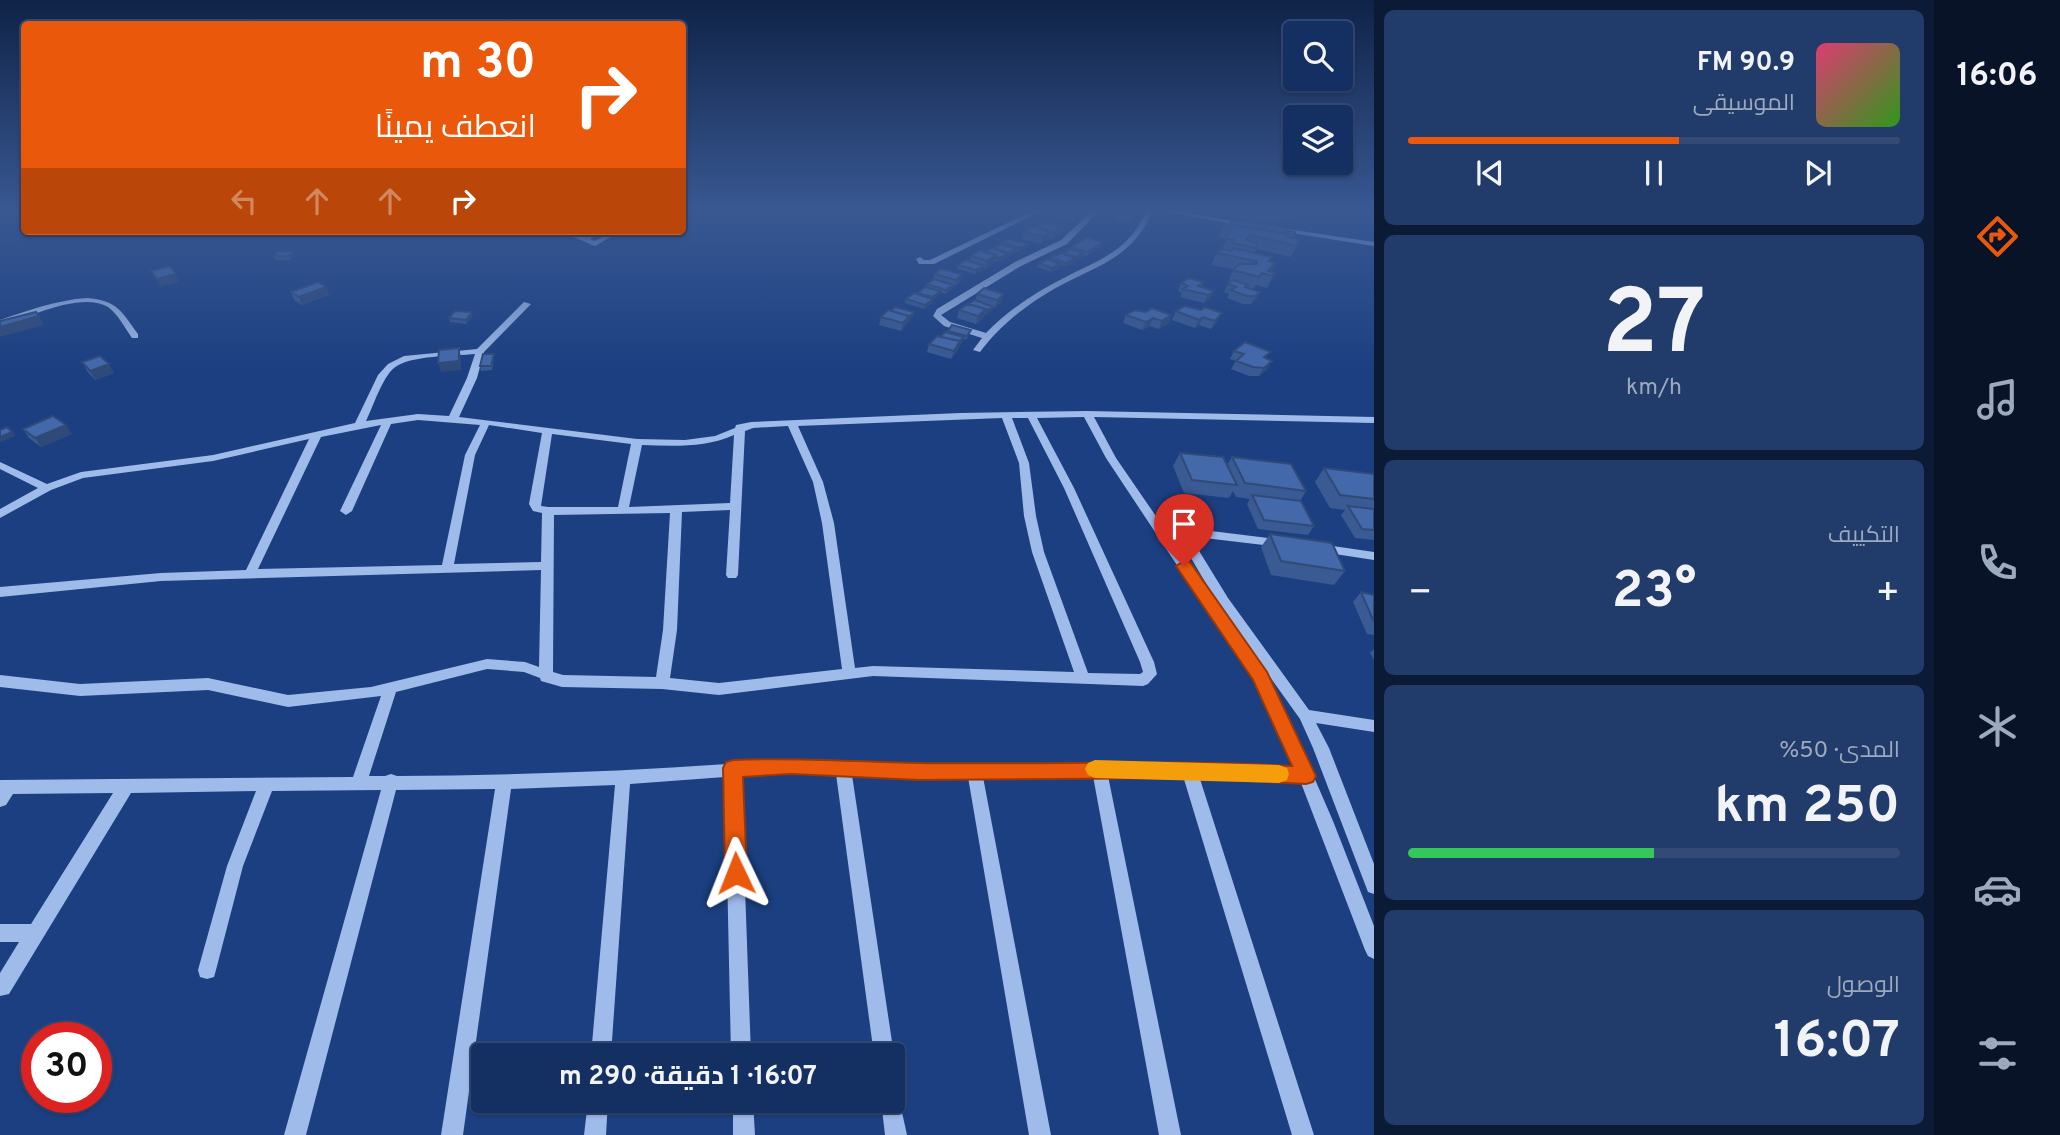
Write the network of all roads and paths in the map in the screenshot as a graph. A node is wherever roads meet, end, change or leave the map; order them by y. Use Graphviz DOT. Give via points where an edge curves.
graph roads {
  1 [pos="1017,264"];
  2 [pos="1099,264"];
  3 [pos="527,304"];
  4 [pos="0,323"];
  5 [pos="135,336"];
  6 [pos="986,337"];
  7 [pos="977,350"];
  8 [pos="480,351"];
  9 [pos="1087,414"];
  10 [pos="1006,415"];
  11 [pos="1031,415"];
  12 [pos="453,419"];
  13 [pos="387,420"];
  14 [pos="1374,420"];
  15 [pos="486,422"];
  16 [pos="792,423"];
  17 [pos="359,425"];
  18 [pos="740,427"];
  19 [pos="548,429"];
  20 [pos="317,434"];
  21 [pos="637,442"];
  22 [pos="0,464"];
  23 [pos="47,488"];
  24 [pos="736,506"];
  25 [pos="676,509"];
  26 [pos="346,511"];
  27 [pos="548,511"];
  28 [pos="623,511"];
  29 [pos="0,514"];
  30 [pos="1374,556"];
  31 [pos="548,566"];
  32 [pos="447,568"];
  33 [pos="250,573"];
  34 [pos="732,575"];
  35 [pos="0,592"];
  36 [pos="849,672"];
  37 [pos="546,677"];
  38 [pos="1083,678"];
  39 [pos="0,681"];
  40 [pos="662,683"];
  41 [pos="391,688"];
  42 [pos="1305,715"];
  43 [pos="1374,726"];
  44 [pos="733,768"];
  45 [pos="843,768"];
  46 [pos="1099,769"];
  47 [pos="1189,769"];
  48 [pos="974,770"];
  49 [pos="1306,776"];
  50 [pos="623,778"];
  51 [pos="391,781"];
  52 [pos="359,782"];
  53 [pos="504,782"];
  54 [pos="267,783"];
  55 [pos="125,788"];
  56 [pos="3,791"];
  57 [pos="1374,886"];
  58 [pos="0,933"];
  59 [pos="35,933"];
  60 [pos="1374,950"];
  61 [pos="207,970"];
  62 [pos="2,987"];
  63 [pos="602,1043"];
  64 [pos="741,1043"];
  65 [pos="882,1043"];
  66 [pos="597,1113"];
  67 [pos="743,1113"];
  68 [pos="893,1113"];
  69 [pos="295,1135"];
  70 [pos="453,1135"];
  71 [pos="595,1135"];
  72 [pos="744,1135"];
  73 [pos="896,1135"];
  74 [pos="1040,1135"];
  75 [pos="1170,1135"];
  76 [pos="1303,1135"];
  1 -- 6 [label="street" via="937,316"];
  2 -- 6 [label="street" via="1027,301"];
  3 -- 8 [label="street"];
  4 -- 5 [label="street" via="59,304 99,301 113,307"];
  6 -- 7 [label="street"];
  8 -- 12 [label="street"];
  8 -- 17 [label="street" via="404,359 391,366"];
  9 -- 11 [label="street"];
  9 -- 14 [label="street"];
  9 -- 49 [label="street" via="1111,458 1261,677"];
  10 -- 11 [label="street"];
  10 -- 16 [label="street"];
  10 -- 38 [label="street" via="1024,463 1038,552"];
  11 -- 38 [label="street" via="1069,488 1150,674 1139,680"];
  12 -- 13 [label="street"];
  12 -- 15 [label="street"];
  13 -- 17 [label="street"];
  13 -- 26 [label="street"];
  15 -- 19 [label="street"];
  15 -- 32 [label="street" via="470,455"];
  16 -- 18 [label="street"];
  16 -- 36 [label="street" via="818,482 828,523"];
  17 -- 20 [label="street"];
  18 -- 21 [label="street" via="705,441"];
  18 -- 24 [label="street"];
  19 -- 21 [label="street"];
  19 -- 27 [label="street" via="535,504"];
  20 -- 23 [label="street" via="213,458 81,475"];
  20 -- 33 [label="street"];
  21 -- 28 [label="street"];
  22 -- 23 [label="street"];
  23 -- 29 [label="street"];
  24 -- 25 [label="street"];
  24 -- 34 [label="street"];
  25 -- 28 [label="street"];
  25 -- 40 [label="street" via="670,630"];
  27 -- 28 [label="street"];
  27 -- 31 [label="street"];
  30 -- 42 [label="street" via="1189,535 1187,541 1223,601"];
  31 -- 32 [label="street"];
  31 -- 37 [label="street"];
  32 -- 33 [label="street"];
  33 -- 35 [label="street"];
  36 -- 38 [label="street"];
  36 -- 40 [label="street" via="732,688"];
  37 -- 40 [label="street"];
  37 -- 41 [label="street" via="525,667 487,664"];
  39 -- 41 [label="street" via="80,690 208,684 288,701"];
  41 -- 52 [label="street"];
  42 -- 43 [label="street"];
  42 -- 57 [label="street"];
  44 -- 45 [label="street"];
  44 -- 50 [label="street"];
  44 -- 64 [label="street"];
  45 -- 48 [label="street"];
  45 -- 65 [label="street"];
  46 -- 47 [label="street"];
  46 -- 48 [label="street"];
  46 -- 75 [label="street"];
  47 -- 49 [label="street"];
  47 -- 76 [label="street"];
  48 -- 74 [label="street"];
  49 -- 60 [label="street"];
  50 -- 53 [label="street"];
  50 -- 63 [label="street"];
  51 -- 52 [label="street"];
  51 -- 53 [label="street"];
  51 -- 69 [label="street"];
  52 -- 54 [label="street"];
  53 -- 70 [label="street"];
  54 -- 55 [label="street"];
  54 -- 61 [label="street" via="235,866"];
  55 -- 56 [label="street"];
  55 -- 59 [label="street"];
  58 -- 59 [label="street"];
  59 -- 62 [label="street"];
  66 -- 71 [label="street"];
  67 -- 72 [label="street"];
  68 -- 73 [label="street"];
}
